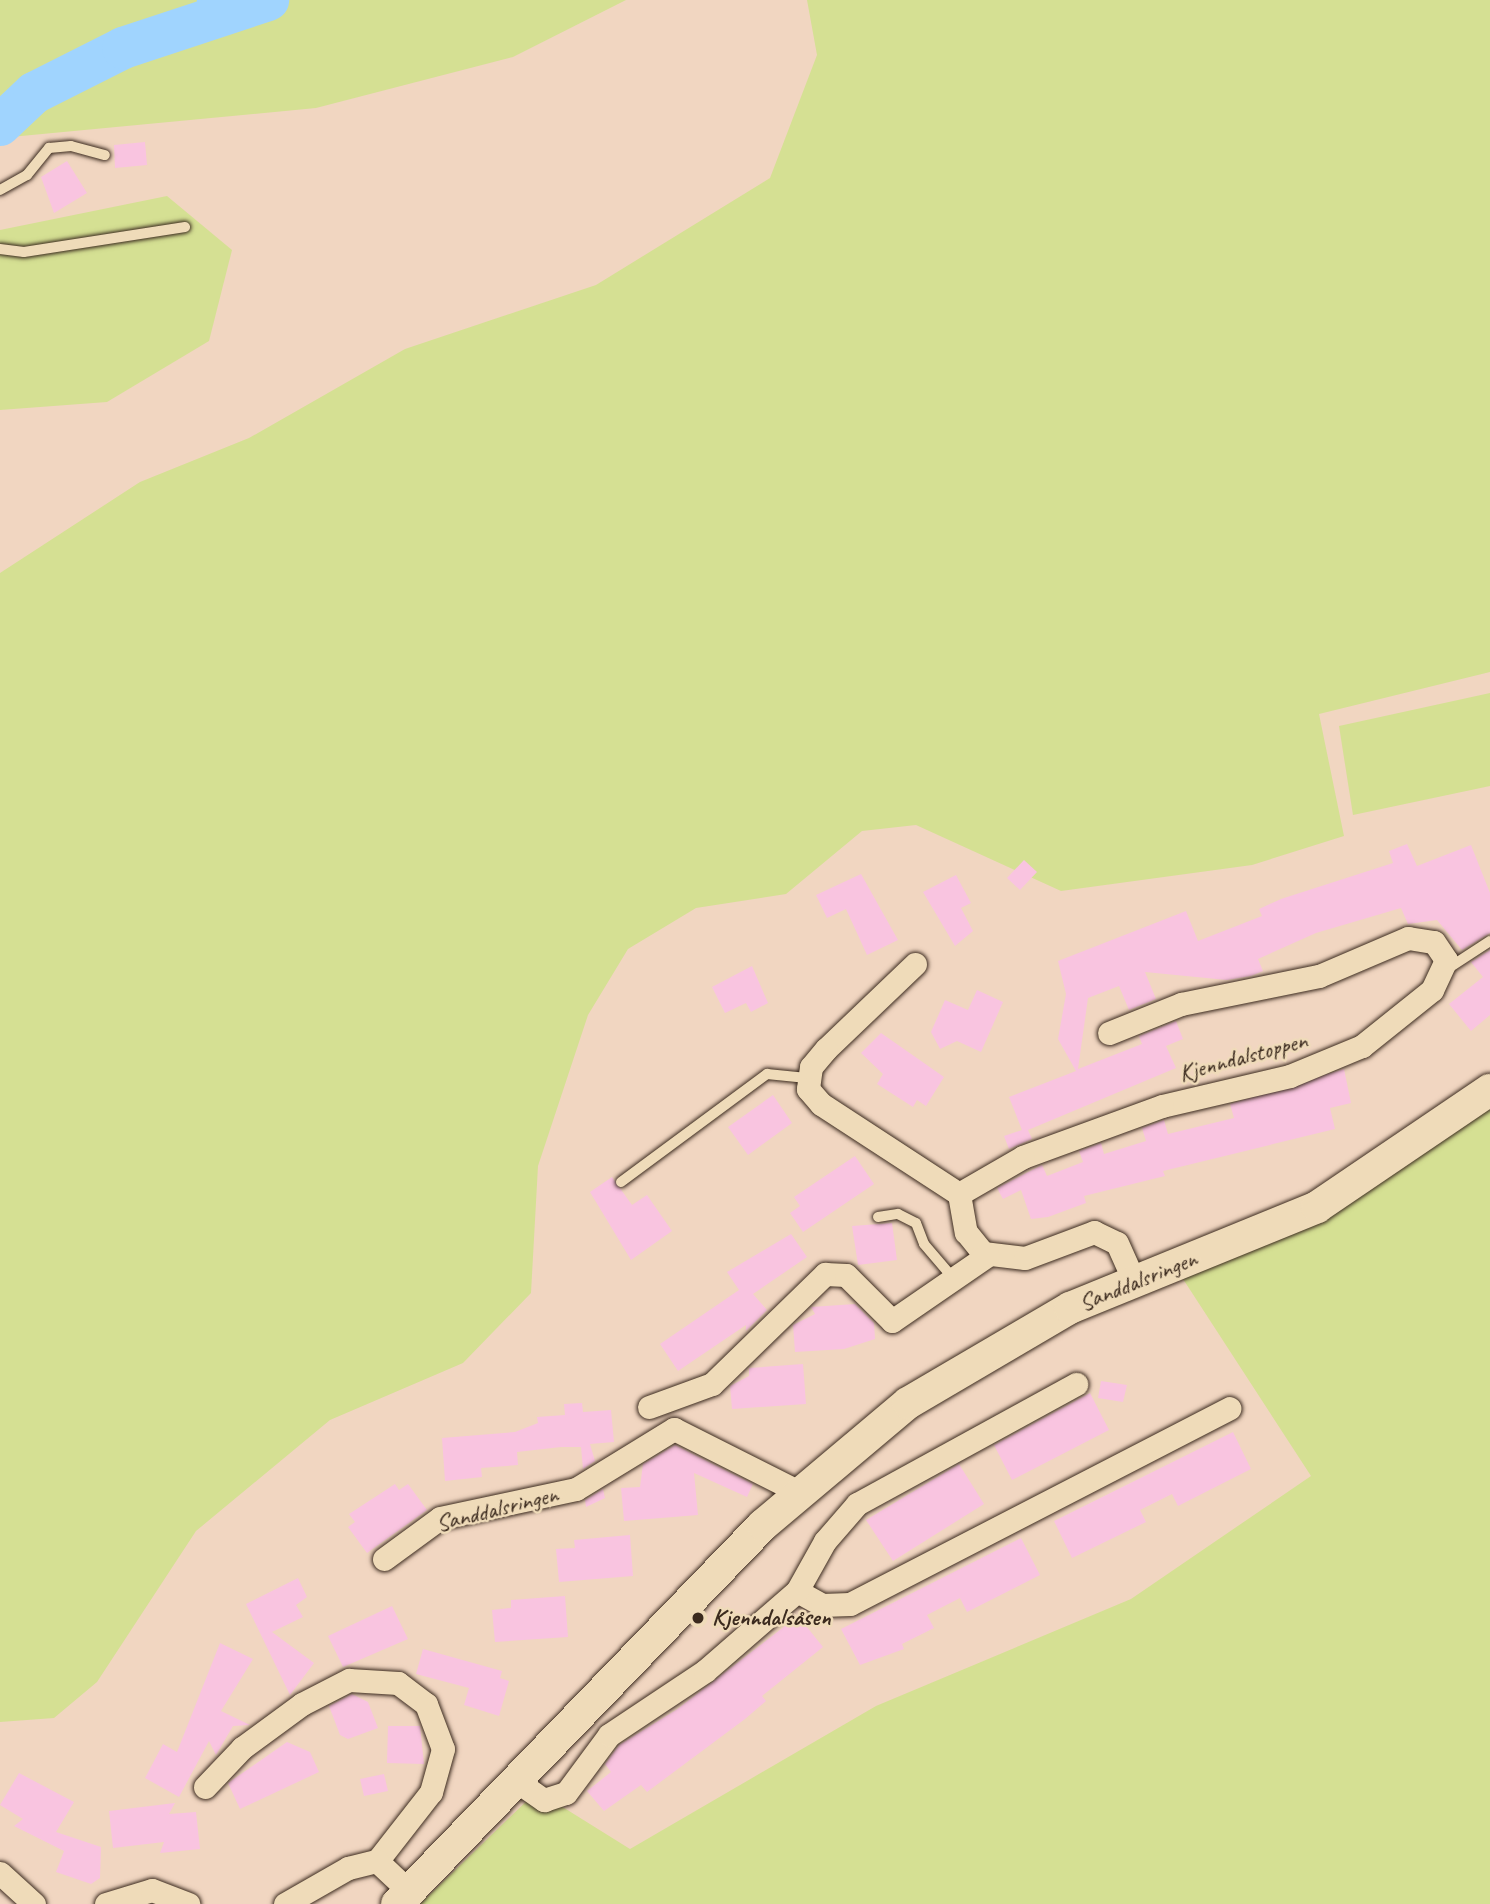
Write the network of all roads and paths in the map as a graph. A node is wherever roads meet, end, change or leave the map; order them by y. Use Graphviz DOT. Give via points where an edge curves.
graph roads {
  1 [pos="105,155"];
  2 [pos="0,190"];
  3 [pos="185,227"];
  4 [pos="0,250"];
  5 [pos="1490,942"];
  6 [pos="915,964"];
  7 [pos="1444,971"];
  8 [pos="1109,1033"];
  9 [pos="807,1078"];
  10 [pos="1490,1090"];
  11 [pos="621,1182"];
  12 [pos="959,1194"];
  13 [pos="878,1217"];
  14 [pos="988,1255"];
  15 [pos="954,1280"];
  16 [pos="1134,1281"];
  17 [pos="1076,1384"];
  18 [pos="649,1407"];
  19 [pos="1229,1408"];
  20 [pos="799,1492"];
  21 [pos="384,1559"];
  22 [pos="797,1591"];
  23 [pos="518,1782"];
  24 [pos="205,1787"];
  25 [pos="377,1861"];
  26 [pos="0,1873"];
  27 [pos="403,1898"];
  28 [pos="34,1904"];
  29 [pos="106,1904"];
  30 [pos="188,1904"];
  31 [pos="285,1904"];
  1 -- 2 [label="lane" via="71,146 49,148 27,175"];
  3 -- 4 [label="lane" via="24,252"];
  5 -- 7 [label="lane"];
  6 -- 9 [label="street" via="826,1049"];
  7 -- 8 [label="street" via="1442,948 1408,938 1319,976 1181,1004"];
  7 -- 12 [label="street, Kjenndalstoppen" via="1386,1031 1328,1062 1162,1106 1023,1157"];
  9 -- 11 [label="lane" via="767,1074"];
  9 -- 12 [label="street" via="821,1104"];
  10 -- 16 [label="main road, Sanddalsringen" via="1317,1207"];
  12 -- 14 [label="street" via="966,1232"];
  13 -- 15 [label="lane" via="898,1214 916,1223 924,1244"];
  14 -- 15 [label="street"];
  14 -- 16 [label="street" via="1025,1258 1094,1232 1117,1243"];
  15 -- 18 [label="street" via="892,1321 846,1275 825,1275 712,1384"];
  16 -- 20 [label="main road, Sanddalsringen" via="960,1367"];
  17 -- 22 [label="street" via="857,1504 825,1541"];
  19 -- 22 [label="street" via="850,1604 822,1605"];
  20 -- 21 [label="street, Sanddalsringen" via="674,1429 576,1489 440,1518"];
  20 -- 23 [label="main road, Sanddalsringen"];
  22 -- 23 [label="street" via="705,1671 609,1735 566,1793 544,1800"];
  23 -- 27 [label="main road, Sanddalsringen"];
  24 -- 25 [label="street" via="242,1748 302,1704 349,1680 398,1683 436,1720 442,1763 431,1792"];
  25 -- 27 [label="street"];
  25 -- 31 [label="street" via="348,1868"];
  26 -- 28 [label="street"];
  29 -- 30 [label="street" via="152,1890"];
}
